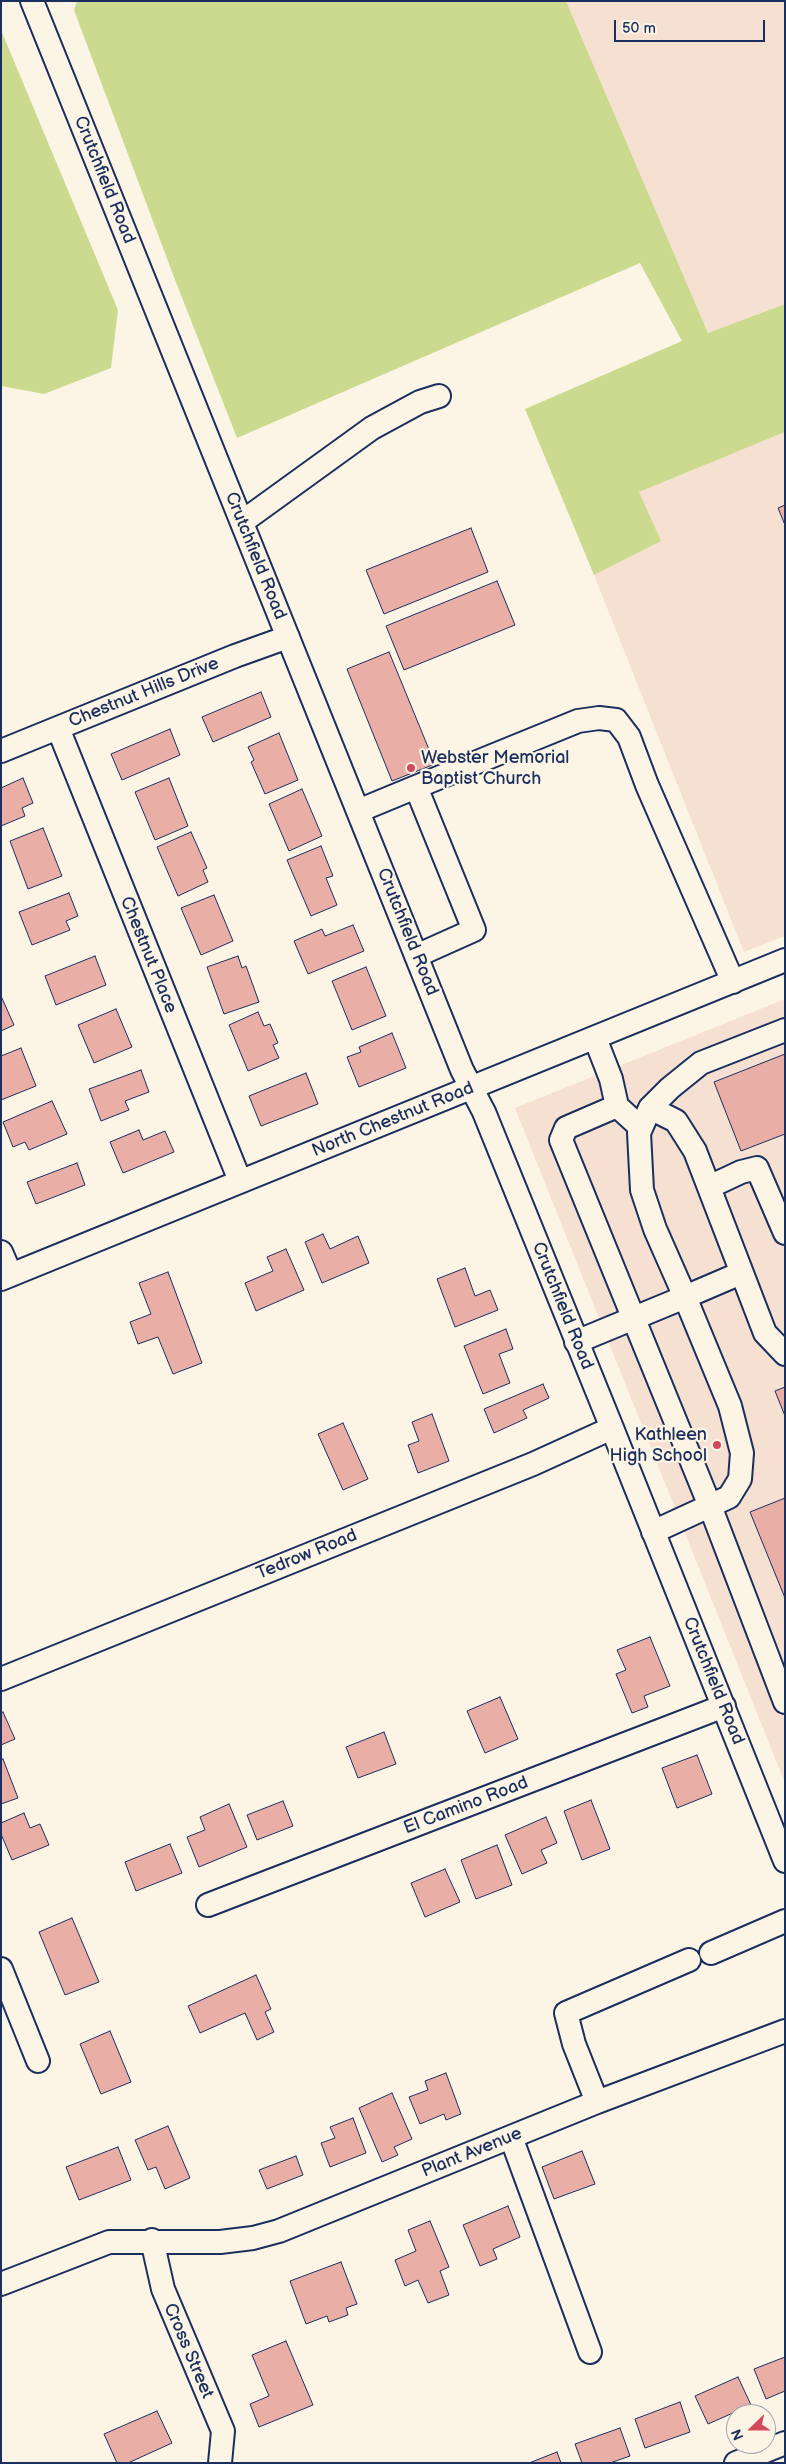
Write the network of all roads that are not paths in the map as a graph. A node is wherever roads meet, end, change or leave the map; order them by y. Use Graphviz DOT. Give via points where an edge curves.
graph roads {
  1 [pos="32,1"];
  2 [pos="439,396"];
  3 [pos="242,522"];
  4 [pos="288,637"];
  5 [pos="58,728"];
  6 [pos="1,751"];
  7 [pos="416,787"];
  8 [pos="358,811"];
  9 [pos="416,956"];
  10 [pos="785,960"];
  11 [pos="733,982"];
  12 [pos="785,1030"];
  13 [pos="594,1038"];
  14 [pos="472,1088"];
  15 [pos="616,1106"];
  16 [pos="645,1118"];
  17 [pos="240,1181"];
  18 [pos="709,1186"];
  19 [pos="785,1233"];
  20 [pos="1,1252"];
  21 [pos="741,1273"];
  22 [pos="6,1277"];
  23 [pos="685,1297"];
  24 [pos="634,1318"];
  25 [pos="576,1342"];
  26 [pos="785,1354"];
  27 [pos="612,1428"];
  28 [pos="710,1505"];
  29 [pos="653,1532"];
  30 [pos="1,1679"];
  31 [pos="785,1702"];
  32 [pos="724,1706"];
  33 [pos="785,1861"];
  34 [pos="208,1906"];
  35 [pos="785,1921"];
  36 [pos="711,1952"];
  37 [pos="689,1960"];
  38 [pos="1,1969"];
  39 [pos="785,2031"];
  40 [pos="38,2061"];
  41 [pos="597,2102"];
  42 [pos="511,2137"];
  43 [pos="152,2240"];
  44 [pos="1,2284"];
  45 [pos="590,2352"];
  46 [pos="785,2443"];
  47 [pos="220,2462"];
  48 [pos="736,2463"];
  1 -- 3 [label="street, Crutchfield Road"];
  2 -- 3 [label="street" via="420,402 372,428"];
  3 -- 4 [label="street, Crutchfield Road"];
  4 -- 5 [label="street, Chestnut Hills Drive"];
  4 -- 8 [label="street, Crutchfield Road"];
  5 -- 6 [label="street, Chestnut Hills Drive"];
  5 -- 17 [label="street, Chestnut Place"];
  7 -- 8 [label="street"];
  7 -- 9 [label="street" via="474,930"];
  7 -- 11 [label="street" via="578,721 616,720 629,737"];
  8 -- 9 [label="street, Crutchfield Road"];
  9 -- 14 [label="street, Crutchfield Road"];
  10 -- 11 [label="street, North Chestnut Road"];
  11 -- 13 [label="street, North Chestnut Road"];
  12 -- 16 [label="street" via="701,1063 670,1088"];
  13 -- 14 [label="street, North Chestnut Road"];
  13 -- 15 [label="street" via="611,1080"];
  14 -- 17 [label="street, North Chestnut Road"];
  14 -- 25 [label="street, Crutchfield Road"];
  15 -- 16 [label="street"];
  15 -- 24 [label="street" via="566,1128 561,1140"];
  16 -- 18 [label="street" via="676,1121 695,1151"];
  16 -- 23 [label="street" via="642,1190"];
  17 -- 22 [label="street, North Chestnut Road"];
  18 -- 19 [label="street" via="757,1168"];
  18 -- 21 [label="street"];
  20 -- 22 [label="street"];
  21 -- 23 [label="street"];
  21 -- 26 [label="street" via="764,1333"];
  23 -- 24 [label="street"];
  23 -- 28 [label="street" via="730,1406 742,1453 740,1479 728,1497"];
  24 -- 25 [label="street"];
  24 -- 28 [label="street"];
  25 -- 27 [label="street, Crutchfield Road"];
  27 -- 29 [label="street, Crutchfield Road"];
  27 -- 30 [label="street, Tedrow Road" via="515,1471"];
  28 -- 29 [label="street"];
  28 -- 31 [label="street"];
  29 -- 32 [label="street, Crutchfield Road"];
  32 -- 33 [label="street, Crutchfield Road"];
  32 -- 34 [label="street, El Camino Road"];
  35 -- 36 [label="street"];
  37 -- 41 [label="street" via="566,2013 574,2044"];
  38 -- 40 [label="street"];
  39 -- 41 [label="street, Plant Avenue"];
  41 -- 42 [label="street, Plant Avenue"];
  42 -- 43 [label="street, Plant Avenue" via="279,2231 220,2242"];
  42 -- 45 [label="street"];
  43 -- 44 [label="street, Plant Avenue" via="109,2242"];
  43 -- 47 [label="street, Cross Street" via="163,2289 223,2431"];
  46 -- 48 [label="street"];
}
